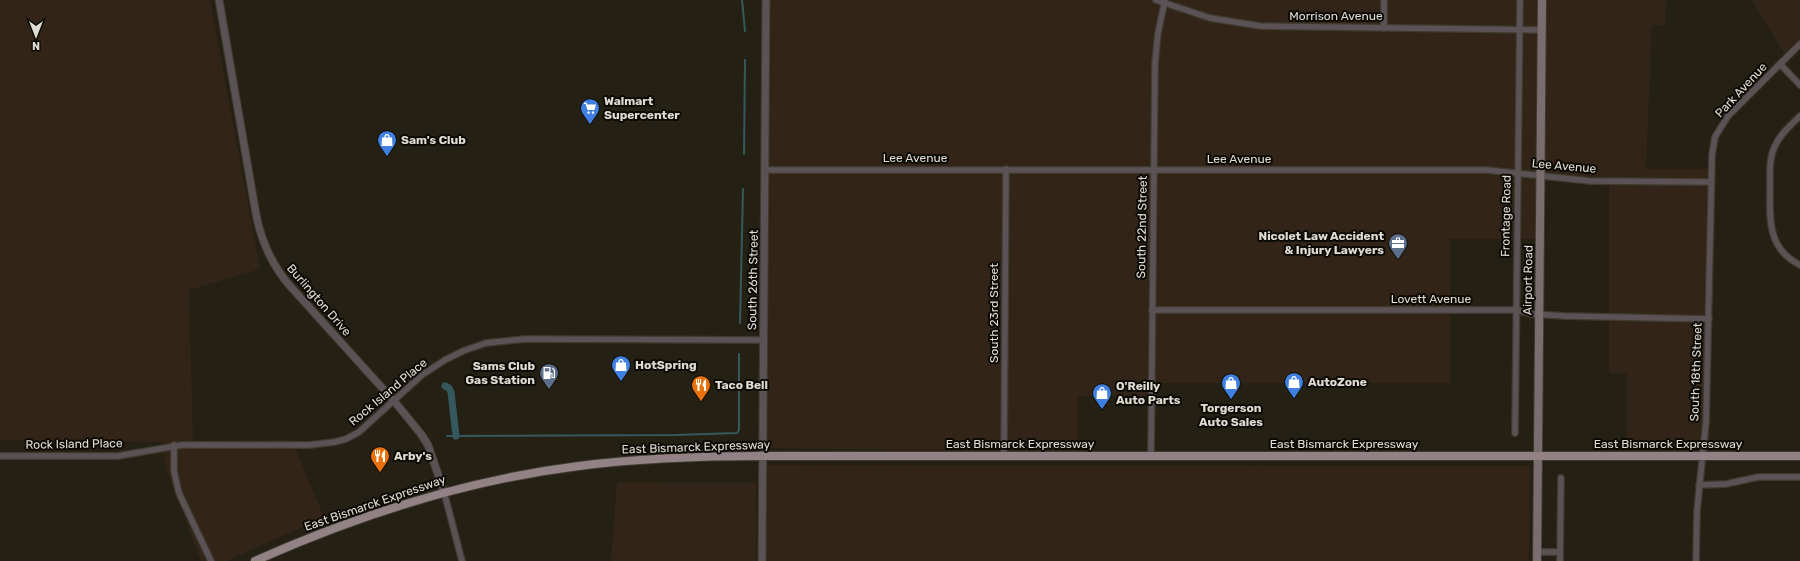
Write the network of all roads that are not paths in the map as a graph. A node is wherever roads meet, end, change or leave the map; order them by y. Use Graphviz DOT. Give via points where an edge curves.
graph roads {
  1 [pos="220,0"];
  2 [pos="766,0"];
  3 [pos="1156,0"];
  4 [pos="1384,0"];
  5 [pos="1520,0"];
  6 [pos="1542,0"];
  7 [pos="1165,1"];
  8 [pos="1384,28"];
  9 [pos="1519,29"];
  10 [pos="1542,30"];
  11 [pos="1800,44"];
  12 [pos="1780,64"];
  13 [pos="1800,85"];
  14 [pos="1800,116"];
  15 [pos="1006,169"];
  16 [pos="766,170"];
  17 [pos="1153,170"];
  18 [pos="1518,172"];
  19 [pos="1541,176"];
  20 [pos="1712,182"];
  21 [pos="1800,265"];
  22 [pos="1152,310"];
  23 [pos="1516,310"];
  24 [pos="1539,315"];
  25 [pos="1709,319"];
  26 [pos="763,340"];
  27 [pos="394,401"];
  28 [pos="1515,433"];
  29 [pos="174,445"];
  30 [pos="0,456"];
  31 [pos="762,456"];
  32 [pos="1004,456"];
  33 [pos="1151,456"];
  34 [pos="1538,456"];
  35 [pos="1703,456"];
  36 [pos="1800,456"];
  37 [pos="1800,477"];
  38 [pos="1561,478"];
  39 [pos="1699,485"];
  40 [pos="444,492"];
  41 [pos="1537,552"];
  42 [pos="1560,552"];
  43 [pos="211,561"];
  44 [pos="255,561"];
  45 [pos="462,561"];
  46 [pos="762,561"];
  47 [pos="1537,561"];
  48 [pos="1560,561"];
  49 [pos="1696,561"];
  1 -- 27 [label="street, Burlington Drive" via="256,214 267,250 290,286"];
  2 -- 16 [label="street, South 26th Street"];
  3 -- 7 [label="street, Morrison Avenue"];
  4 -- 8 [label="street"];
  5 -- 9 [label="street, Frontage Road"];
  6 -- 10 [label="main road, Airport Road"];
  7 -- 8 [label="street, Morrison Avenue" via="1210,18 1248,25"];
  7 -- 17 [label="street, South 22nd Street" via="1155,52"];
  8 -- 9 [label="street, Morrison Avenue"];
  9 -- 10 [label="street, Morrison Avenue"];
  9 -- 18 [label="street, Frontage Road"];
  10 -- 19 [label="main road, Airport Road"];
  11 -- 12 [label="street, Park Avenue"];
  12 -- 13 [label="street"];
  12 -- 20 [label="street, Park Avenue" via="1723,122 1712,155"];
  14 -- 21 [label="street" via="1781,135 1773,151 1770,164 1770,218 1772,232 1778,245 1786,255"];
  15 -- 16 [label="street, Lee Avenue"];
  15 -- 17 [label="street, Lee Avenue"];
  15 -- 32 [label="street, South 23rd Street"];
  16 -- 26 [label="street, South 26th Street"];
  17 -- 18 [label="street, Lee Avenue"];
  17 -- 22 [label="street, South 22nd Street"];
  18 -- 19 [label="street, Lee Avenue"];
  18 -- 23 [label="street, Frontage Road"];
  19 -- 20 [label="street, Lee Avenue" via="1590,181"];
  19 -- 24 [label="main road, Airport Road"];
  20 -- 25 [label="street, South 18th Street"];
  22 -- 23 [label="street, Lovett Avenue"];
  22 -- 33 [label="street, South 22nd Street"];
  23 -- 24 [label="street, Lovett Avenue"];
  23 -- 28 [label="street, Frontage Road"];
  24 -- 25 [label="street, Lovett Avenue"];
  24 -- 34 [label="main road, Airport Road"];
  25 -- 35 [label="street, South 18th Street"];
  26 -- 27 [label="street, Rock Island Place" via="501,340 471,348 444,360 422,375"];
  26 -- 31 [label="street, South 26th Street"];
  27 -- 29 [label="street, Rock Island Place" via="359,432 331,443"];
  27 -- 40 [label="street, Burlington Drive" via="425,439"];
  29 -- 30 [label="street, Rock Island Place" via="118,456"];
  29 -- 43 [label="street" via="174,471 179,493"];
  31 -- 32 [label="main road, East Bismarck Expressway"];
  31 -- 40 [label="main road, East Bismarck Expressway" via="679,457 589,464 509,477"];
  31 -- 46 [label="street, South 26th Street"];
  32 -- 33 [label="main road, East Bismarck Expressway"];
  33 -- 34 [label="main road, East Bismarck Expressway"];
  34 -- 35 [label="main road, East Bismarck Expressway"];
  34 -- 41 [label="main road, Airport Road"];
  35 -- 36 [label="main road, East Bismarck Expressway"];
  35 -- 39 [label="street, South 18th Street"];
  37 -- 39 [label="street" via="1763,476 1726,484"];
  38 -- 42 [label="street"];
  39 -- 49 [label="street, South 18th Street"];
  40 -- 44 [label="main road, East Bismarck Expressway" via="344,524"];
  40 -- 45 [label="street, Burlington Drive"];
  41 -- 42 [label="street"];
  41 -- 47 [label="main road, Airport Road"];
  42 -- 48 [label="street"];
}
